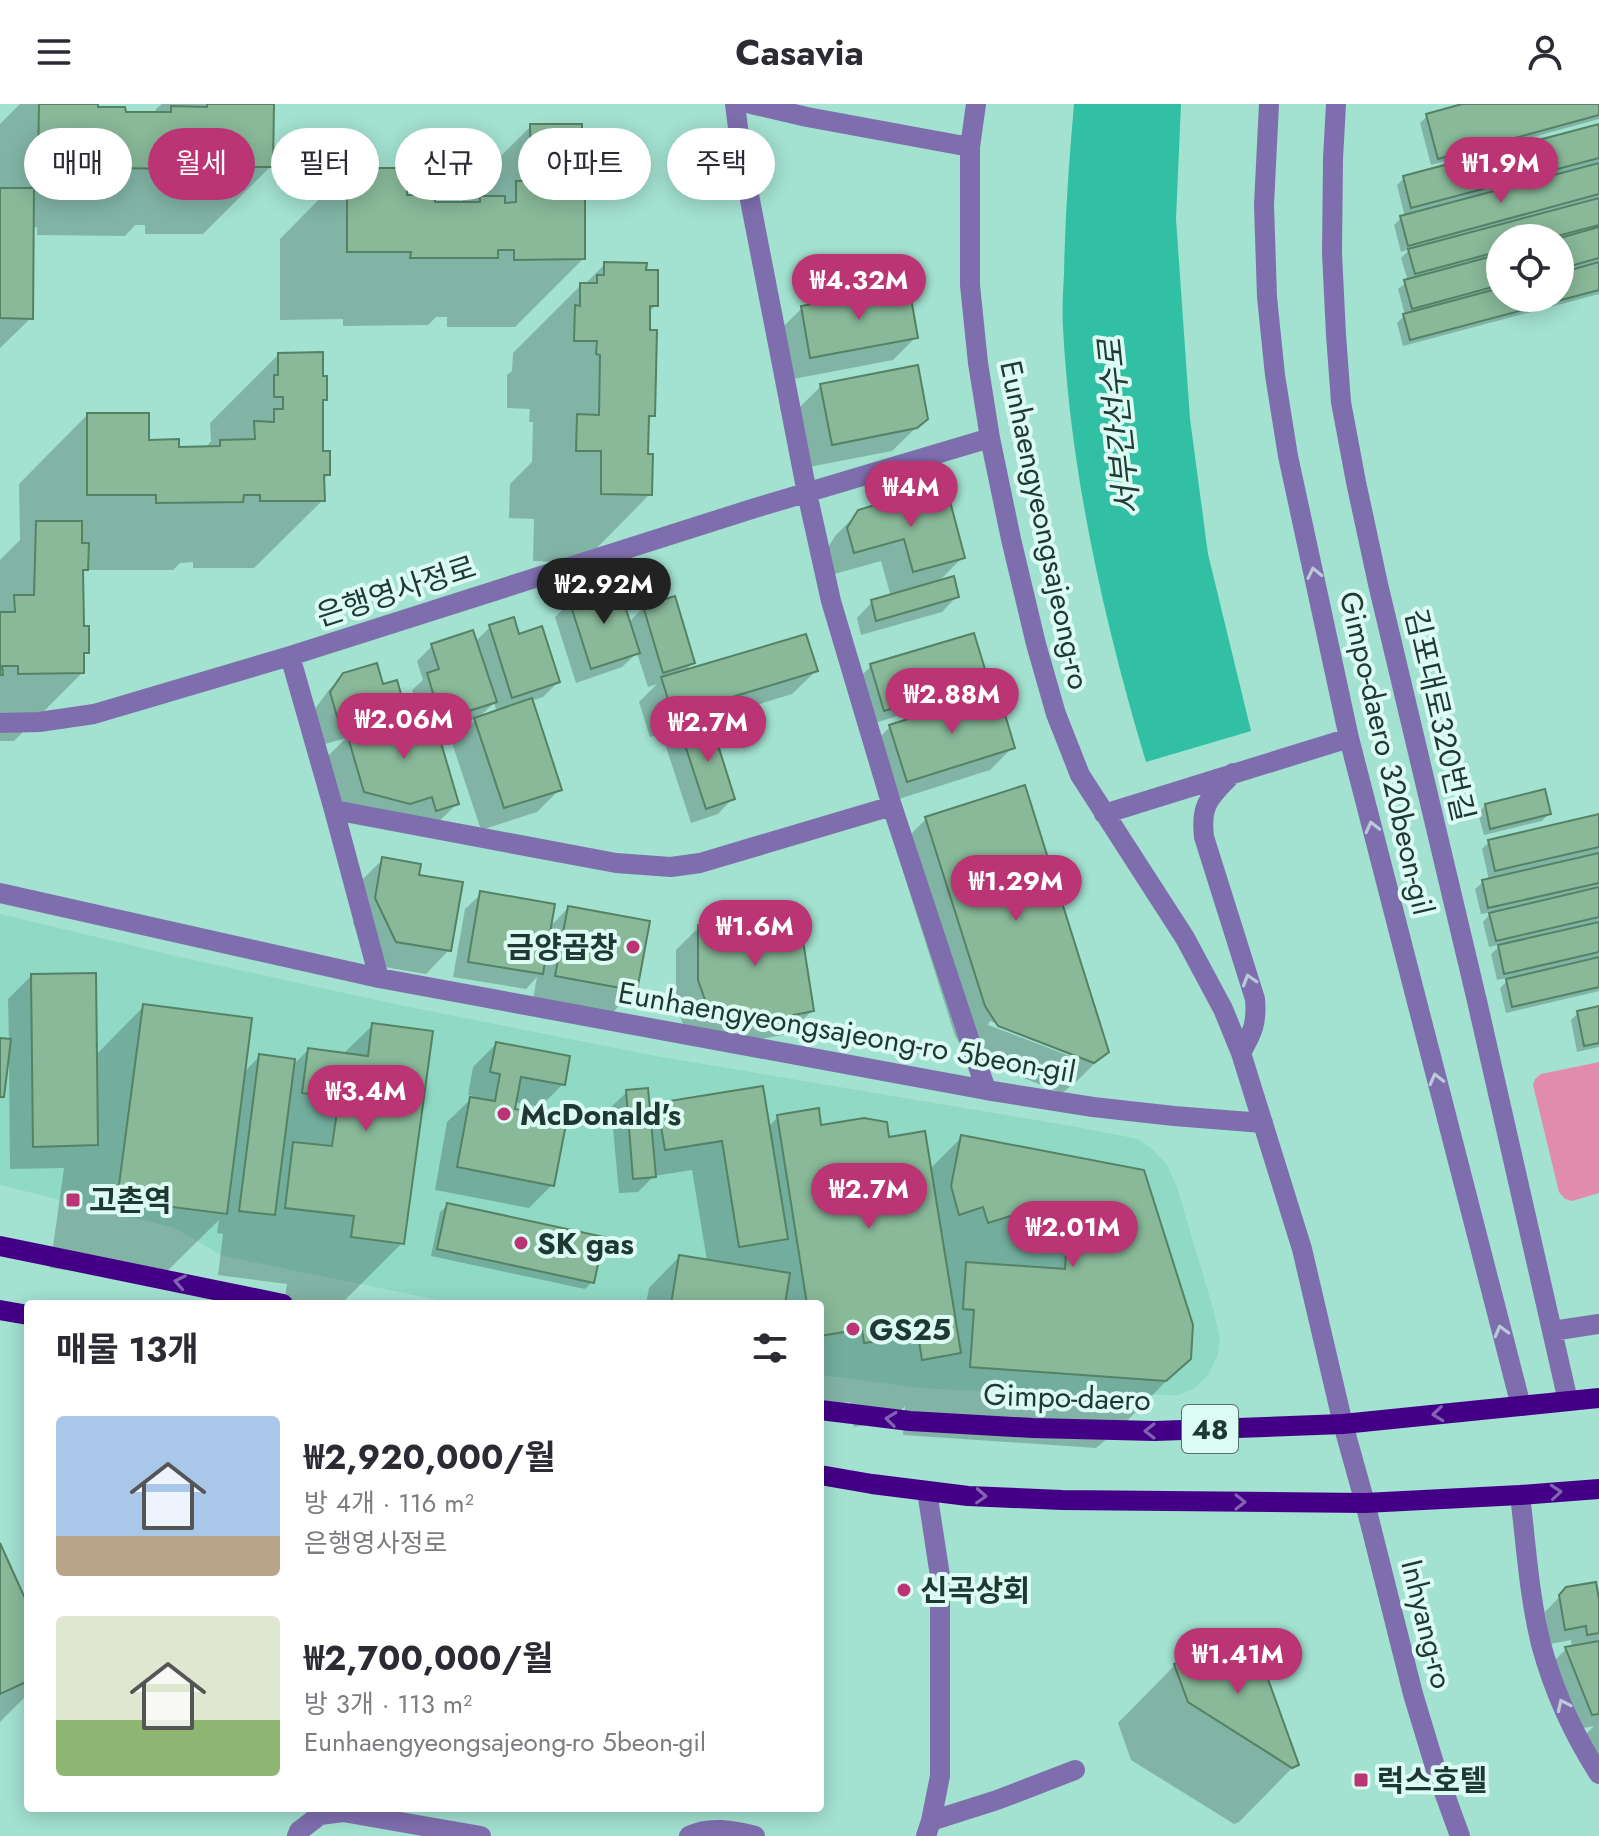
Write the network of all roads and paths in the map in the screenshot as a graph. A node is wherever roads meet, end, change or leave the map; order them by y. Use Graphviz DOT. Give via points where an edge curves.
graph roads {
  1 [pos="735,104"];
  2 [pos="751,104"];
  3 [pos="976,104"];
  4 [pos="1269,104"];
  5 [pos="1336,104"];
  6 [pos="970,147"];
  7 [pos="990,438"];
  8 [pos="807,493"];
  9 [pos="290,656"];
  10 [pos="0,723"];
  11 [pos="1349,738"];
  12 [pos="1233,773"];
  13 [pos="892,806"];
  14 [pos="334,810"];
  15 [pos="1104,814"];
  16 [pos="0,893"];
  17 [pos="379,978"];
  18 [pos="1241,1053"];
  19 [pos="986,1090"];
  20 [pos="1263,1123"];
  21 [pos="0,1246"];
  22 [pos="263,1300"];
  23 [pos="0,1310"];
  24 [pos="24,1314"];
  25 [pos="1599,1324"];
  26 [pos="1552,1331"];
  27 [pos="1599,1398"];
  28 [pos="1568,1401"];
  29 [pos="1521,1406"];
  30 [pos="824,1410"];
  31 [pos="1343,1424"];
  32 [pos="824,1476"];
  33 [pos="1599,1489"];
  34 [pos="927,1491"];
  35 [pos="1520,1495"];
  36 [pos="1365,1503"];
  37 [pos="1075,1770"];
  38 [pos="1599,1774"];
  39 [pos="929,1828"];
  40 [pos="297,1836"];
  41 [pos="481,1836"];
  42 [pos="689,1836"];
  43 [pos="755,1836"];
  44 [pos="1460,1836"];
  1 -- 8 [label="street"];
  2 -- 6 [label="street"];
  3 -- 6 [label="street, Eunhaengyeongsajeong-ro"];
  11 -- 4 [label="street, Gimpo-daero 320beon-gil, one-way" via="1275,375 1264,205"];
  5 -- 26 [label="street, 김포대로320번길" via="1332,253 1341,402 1378,584"];
  6 -- 7 [label="street, Eunhaengyeongsajeong-ro" via="970,285"];
  7 -- 8 [label="street, 은행영사정로"];
  7 -- 15 [label="street, Eunhaengyeongsajeong-ro" via="1056,714 1080,775"];
  8 -- 9 [label="street, 은행영사정로"];
  8 -- 13 [label="street" via="831,601"];
  9 -- 10 [label="street, 은행영사정로" via="94,714"];
  9 -- 14 [label="street"];
  11 -- 12 [label="street"];
  29 -- 11 [label="street, Gimpo-daero 320beon-gil, one-way"];
  12 -- 15 [label="street"];
  18 -- 12 [label="street, one-way" via="1253,1033 1255,999 1202,820 1204,806"];
  13 -- 14 [label="street" via="671,867 616,863"];
  13 -- 19 [label="street"];
  14 -- 17 [label="street"];
  15 -- 18 [label="street, Eunhaengyeongsajeong-ro" via="1192,950"];
  16 -- 17 [label="street, Eunhaengyeongsajeong-ro 5beon-gil"];
  17 -- 19 [label="street, Eunhaengyeongsajeong-ro 5beon-gil"];
  18 -- 20 [label="street, Eunhaengyeongsajeong-ro"];
  19 -- 20 [label="street, Eunhaengyeongsajeong-ro 5beon-gil" via="1107,1109"];
  20 -- 31 [label="street, Eunhaengyeongsajeong-ro" via="1302,1249"];
  22 -- 21 [label="main road, one-way"];
  23 -- 24 [label="main road"];
  25 -- 26 [label="street"];
  26 -- 28 [label="street, 김포대로320번길"];
  27 -- 28 [label="main road, Gimpo-daero / 48"];
  28 -- 29 [label="main road, Gimpo-daero / 48"];
  29 -- 31 [label="main road, Gimpo-daero / 48, one-way"];
  31 -- 30 [label="main road, Gimpo-daero / 48, one-way" via="1155,1431 1033,1428"];
  31 -- 36 [label="street, Inhyang-ro"];
  32 -- 34 [label="main road"];
  35 -- 33 [label="main road, one-way"];
  34 -- 36 [label="main road, one-way" via="1062,1500"];
  34 -- 39 [label="street" via="940,1576 940,1776"];
  35 -- 36 [label="main road"];
  38 -- 35 [label="street, one-way" via="1559,1698 1541,1644"];
  36 -- 44 [label="street, Inhyang-ro" via="1413,1694"];
  37 -- 39 [label="street"];
  40 -- 41 [label="street" via="320,1815 343,1812"];
  42 -- 43 [label="street" via="723,1830"];
}
